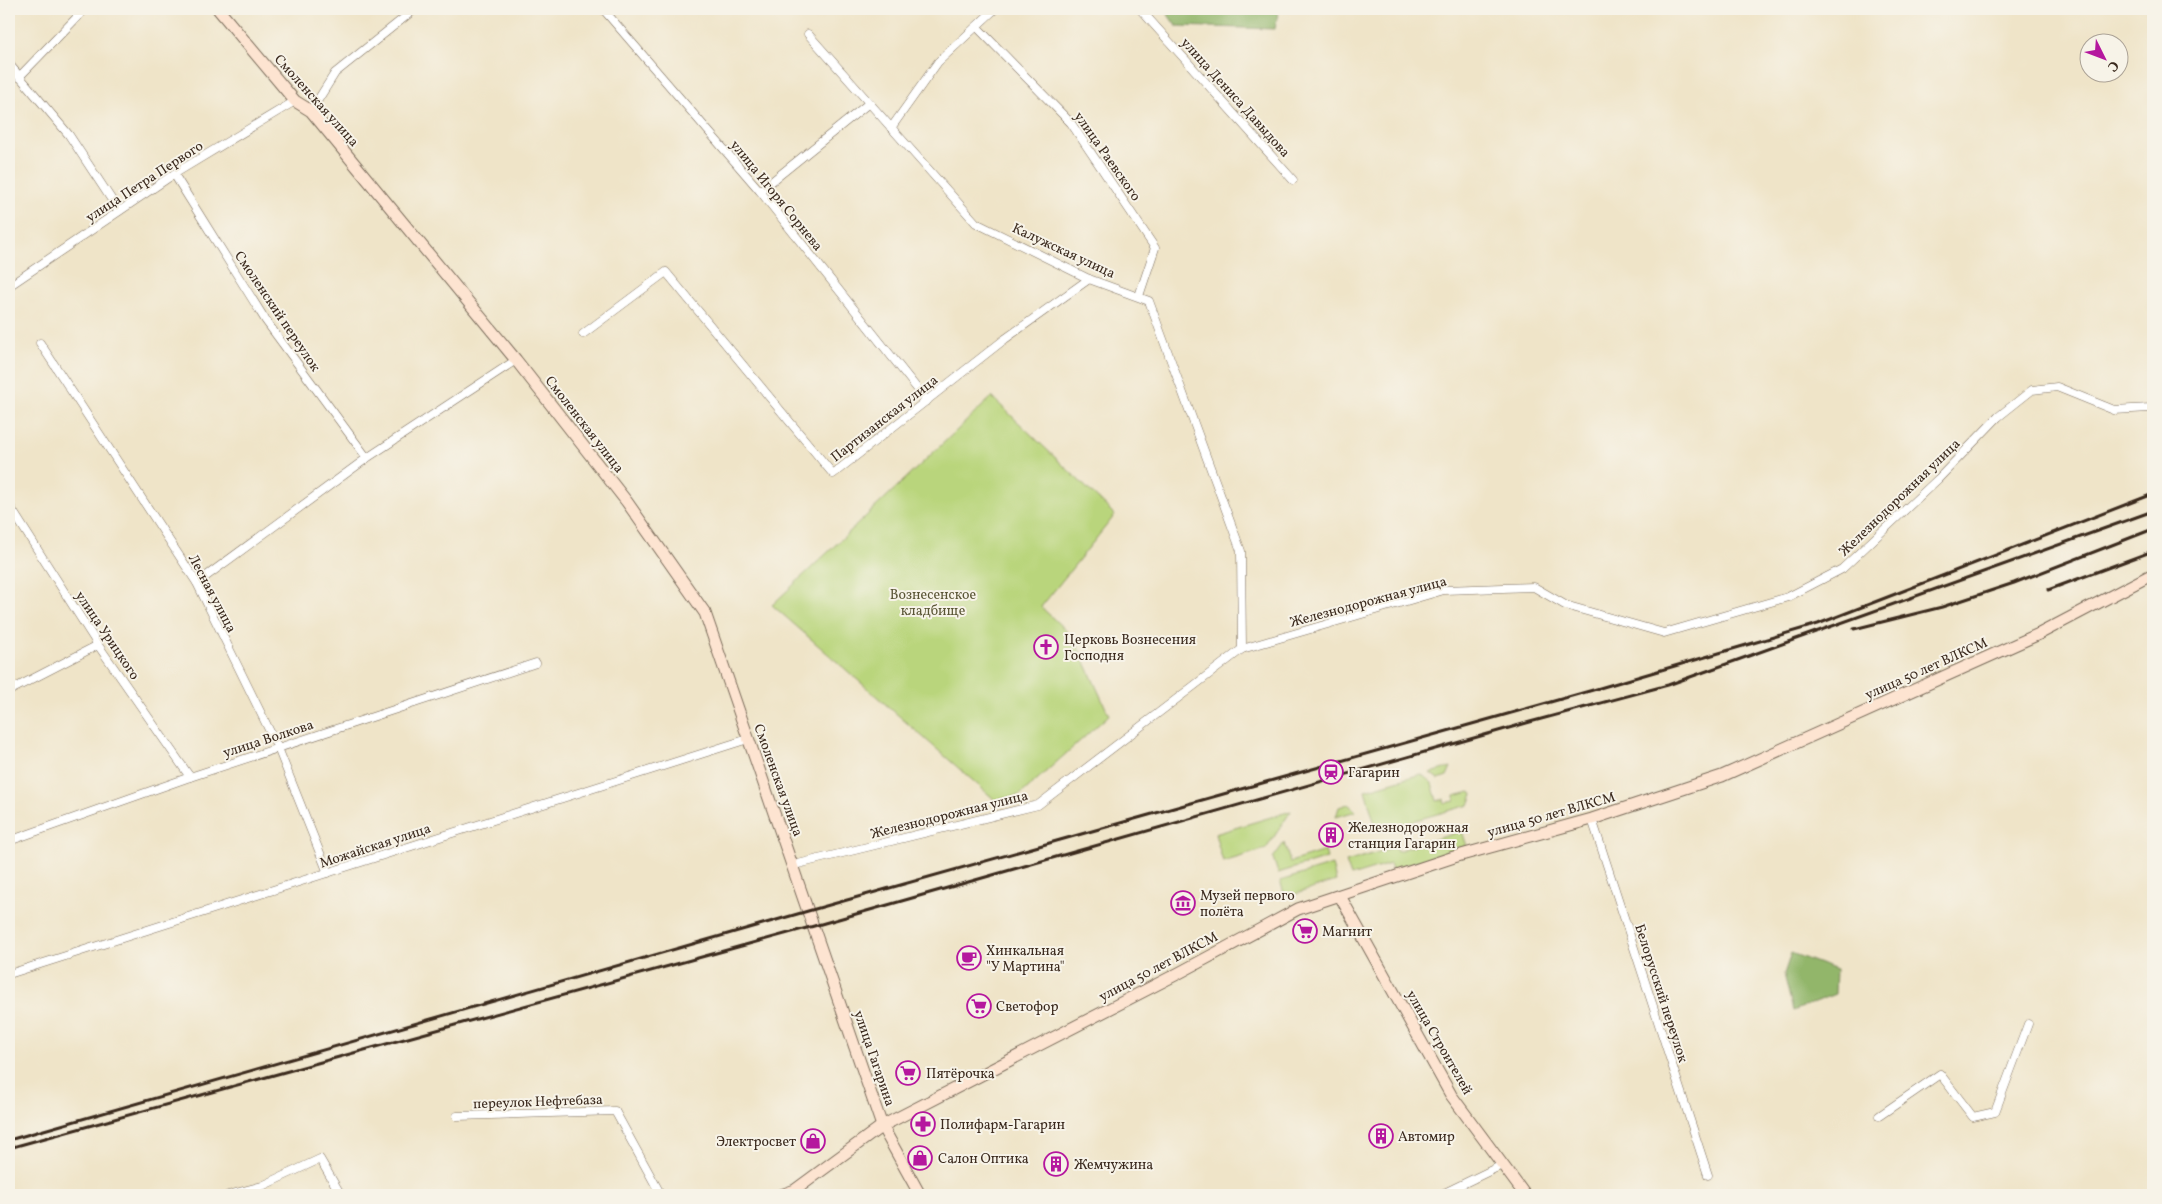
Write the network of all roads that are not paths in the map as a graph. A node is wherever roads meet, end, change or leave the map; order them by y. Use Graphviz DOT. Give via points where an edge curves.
graph roads {
  1 [pos="84,9"];
  2 [pos="218,9"];
  3 [pos="415,9"];
  4 [pos="603,9"];
  5 [pos="995,9"];
  6 [pos="1140,9"];
  7 [pos="978,26"];
  8 [pos="808,34"];
  9 [pos="9,64"];
  10 [pos="19,76"];
  11 [pos="295,100"];
  12 [pos="869,103"];
  13 [pos="311,111"];
  14 [pos="891,128"];
  15 [pos="174,174"];
  16 [pos="1293,180"];
  17 [pos="760,190"];
  18 [pos="120,211"];
  19 [pos="1090,279"];
  20 [pos="9,286"];
  21 [pos="1139,296"];
  22 [pos="583,334"];
  23 [pos="40,343"];
  24 [pos="516,360"];
  25 [pos="927,401"];
  26 [pos="2153,404"];
  27 [pos="367,458"];
  28 [pos="9,505"];
  29 [pos="2153,574"];
  30 [pos="196,583"];
  31 [pos="98,645"];
  32 [pos="1242,649"];
  33 [pos="536,663"];
  34 [pos="9,691"];
  35 [pos="748,739"];
  36 [pos="278,748"];
  37 [pos="190,777"];
  38 [pos="1592,819"];
  39 [pos="9,841"];
  40 [pos="794,865"];
  41 [pos="328,873"];
  42 [pos="1340,896"];
  43 [pos="814,926"];
  44 [pos="9,974"];
  45 [pos="2028,1024"];
  46 [pos="457,1116"];
  47 [pos="1879,1116"];
  48 [pos="882,1126"];
  49 [pos="1502,1165"];
  50 [pos="1708,1175"];
  51 [pos="228,1195"];
  52 [pos="341,1195"];
  53 [pos="661,1195"];
  54 [pos="781,1195"];
  55 [pos="920,1195"];
  56 [pos="1440,1195"];
  57 [pos="1525,1195"];
  1 -- 10 [label="street"];
  2 -- 11 [label="main road, Смоленская улица"];
  3 -- 13 [label="street" via="335,73"];
  4 -- 17 [label="street, улица Игоря Сорнева"];
  5 -- 7 [label="street"];
  6 -- 16 [label="street, улица Дениса Давыдова"];
  7 -- 14 [label="street" via="938,62"];
  7 -- 21 [label="street, улица Раевского" via="1071,123 1155,248"];
  8 -- 12 [label="street, Калужская улица"];
  9 -- 10 [label="street"];
  10 -- 18 [label="street" via="68,134"];
  11 -- 13 [label="main road, Смоленская улица"];
  11 -- 15 [label="street, улица Петра Первого"];
  12 -- 14 [label="street, Калужская улица"];
  12 -- 17 [label="street"];
  13 -- 24 [label="main road, Смоленская улица"];
  14 -- 19 [label="street, Калужская улица" via="976,223"];
  15 -- 18 [label="street, улица Петра Первого"];
  15 -- 27 [label="street, Смоленский переулок" via="266,321"];
  17 -- 25 [label="street, улица Игоря Сорнева"];
  18 -- 20 [label="street, улица Петра Первого"];
  19 -- 21 [label="street, Калужская улица"];
  19 -- 25 [label="street, Партизанская улица" via="1004,339"];
  21 -- 32 [label="street" via="1149,301 1241,551"];
  22 -- 25 [label="street, Партизанская улица" via="666,272 833,474"];
  23 -- 30 [label="street, Лесная улица"];
  24 -- 27 [label="street"];
  24 -- 35 [label="main road, Смоленская улица" via="626,502 705,613"];
  26 -- 32 [label="street, Железнодорожная улица" via="2150,408 2114,410 2057,387 2032,390 1998,417 1938,479 1842,569 1788,596 1664,633 1566,605 1534,587 1444,590"];
  27 -- 30 [label="street"];
  28 -- 31 [label="street, улица Урицкого"];
  29 -- 38 [label="main road, улица 50 лет ВЛКСМ" via="2039,634 1722,776"];
  30 -- 36 [label="street, Лесная улица"];
  31 -- 34 [label="street"];
  31 -- 37 [label="street, улица Урицкого"];
  32 -- 40 [label="street, Железнодорожная улица" via="1038,805"];
  33 -- 36 [label="street, улица Волкова"];
  35 -- 40 [label="main road, Смоленская улица"];
  35 -- 41 [label="street, Можайская улица"];
  36 -- 37 [label="street, улица Волкова"];
  36 -- 41 [label="street, Лесная улица"];
  37 -- 39 [label="street, улица Волкова"];
  38 -- 42 [label="main road, улица 50 лет ВЛКСМ" via="1454,857"];
  38 -- 50 [label="street, Белорусский переулок"];
  40 -- 43 [label="main road, Смоленская улица"];
  41 -- 44 [label="street, Можайская улица"];
  42 -- 48 [label="main road, улица 50 лет ВЛКСМ" via="1298,908"];
  42 -- 49 [label="main road, улица Строителей" via="1451,1095"];
  43 -- 48 [label="main road, улица Гагарина"];
  45 -- 47 [label="street" via="1994,1112 1973,1117 1940,1074"];
  46 -- 53 [label="street, переулок Нефтебаза" via="615,1111"];
  48 -- 54 [label="main road, улица 50 лет ВЛКСМ" via="794,1190"];
  48 -- 55 [label="main road, улица Гагарина"];
  49 -- 56 [label="street"];
  49 -- 57 [label="main road, улица Строителей"];
  51 -- 52 [label="street" via="262,1186 320,1159"];
}
